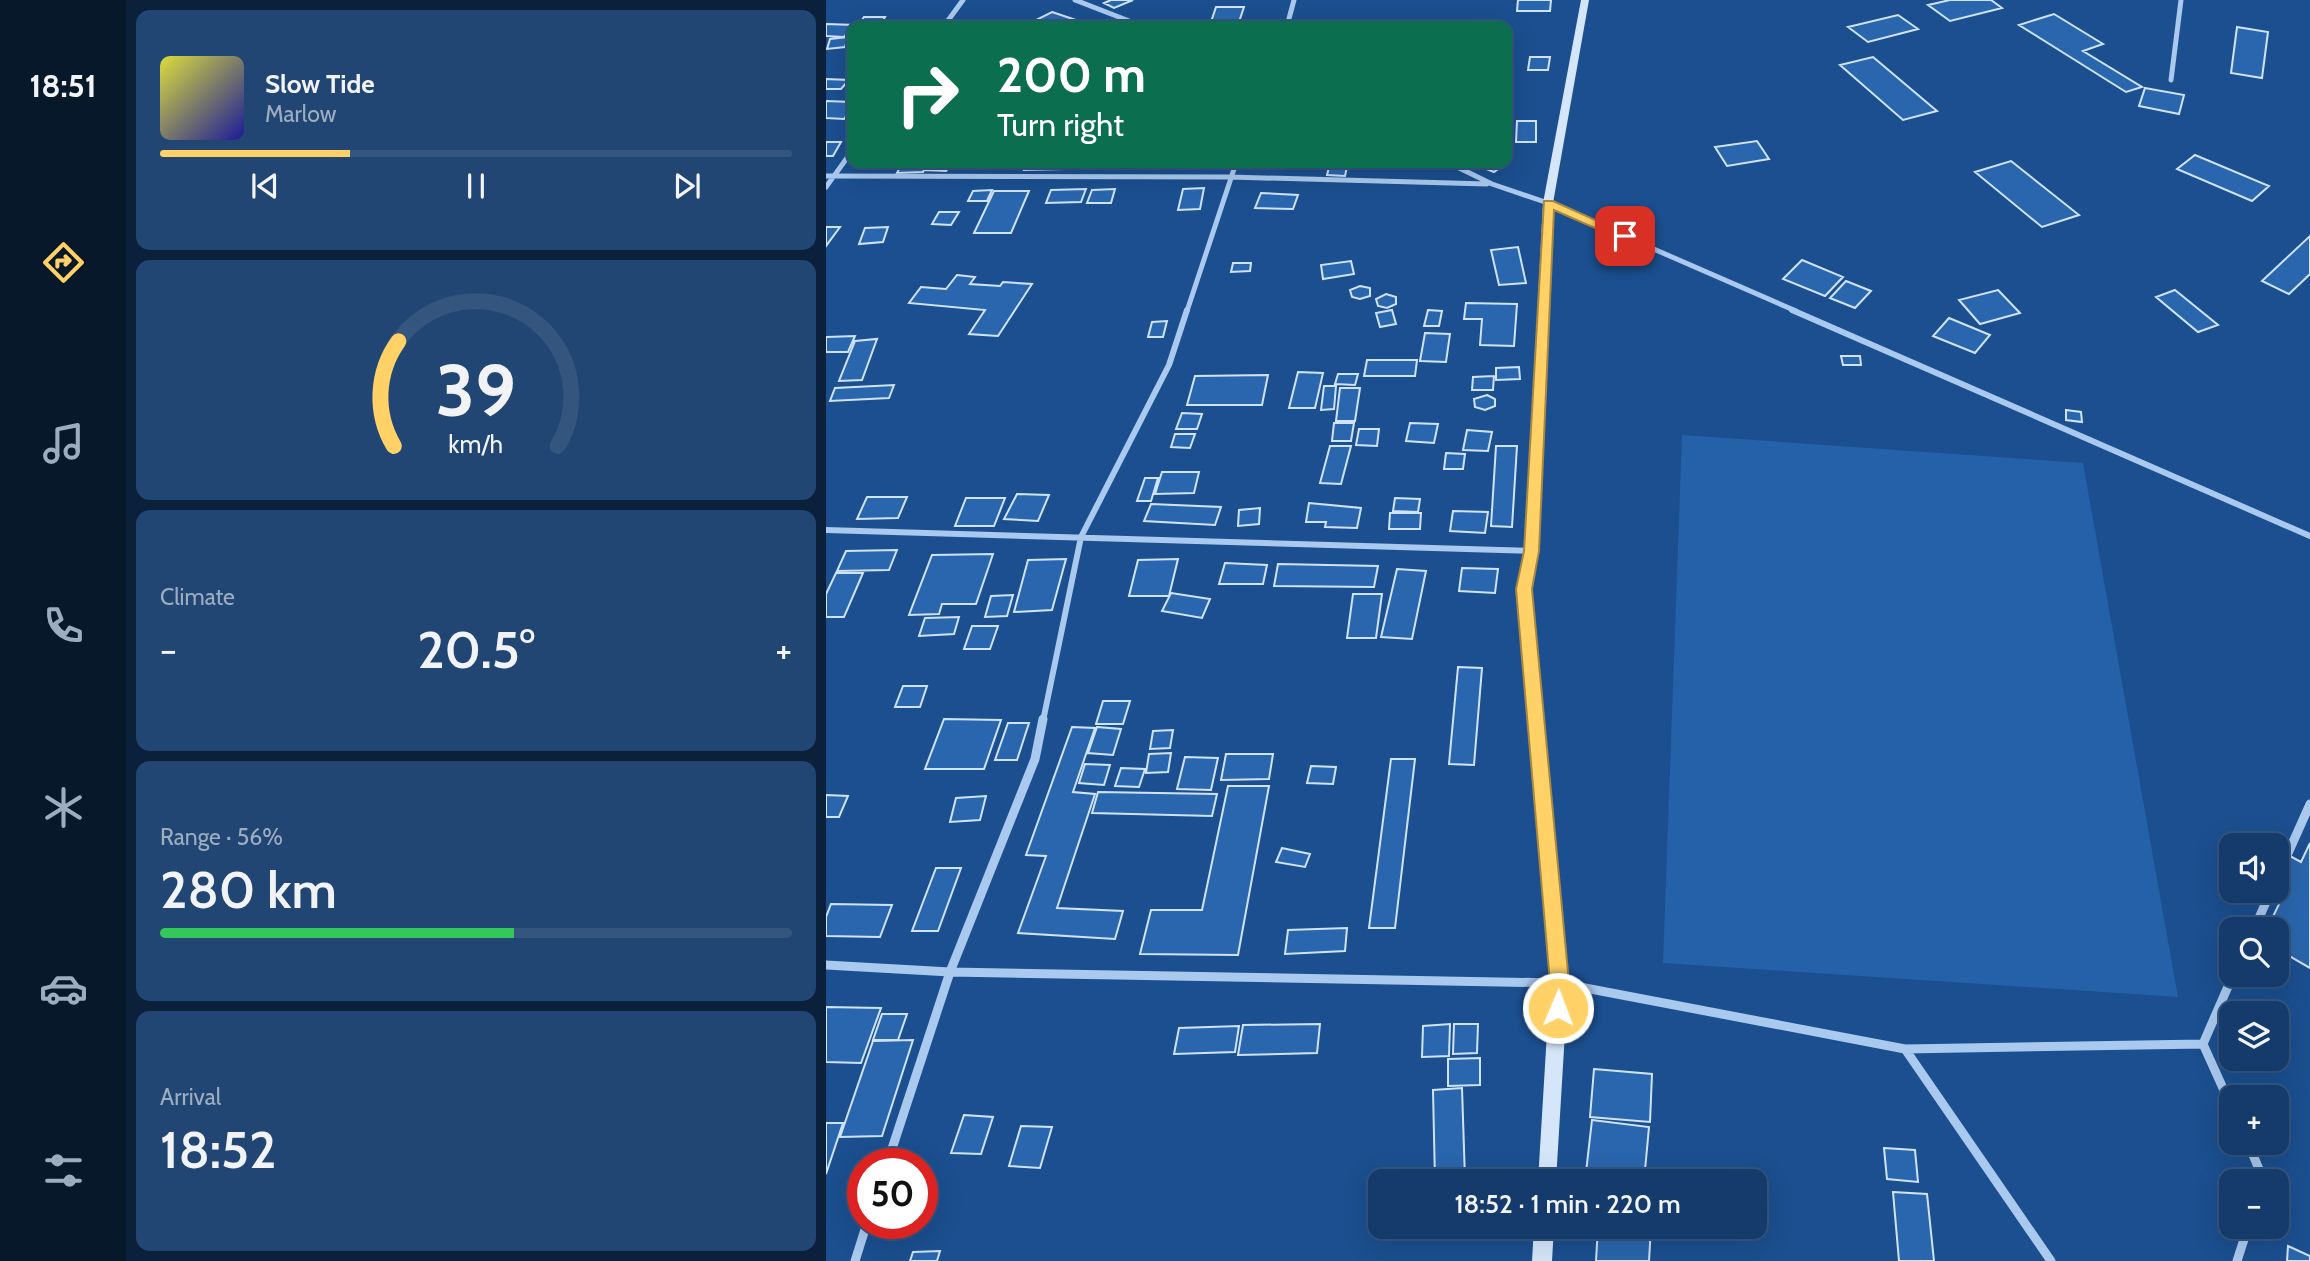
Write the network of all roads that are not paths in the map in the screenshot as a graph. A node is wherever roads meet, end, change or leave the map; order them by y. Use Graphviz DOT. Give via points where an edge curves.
graph roads {
  1 [pos="963,0"];
  2 [pos="1075,0"];
  3 [pos="1294,0"];
  4 [pos="1584,0"];
  5 [pos="2182,0"];
  6 [pos="948,21"];
  7 [pos="1129,21"];
  8 [pos="1288,21"];
  9 [pos="2171,80"];
  10 [pos="847,158"];
  11 [pos="1234,168"];
  12 [pos="1459,168"];
  13 [pos="826,176"];
  14 [pos="834,176"];
  15 [pos="1230,177"];
  16 [pos="1492,184"];
  17 [pos="826,187"];
  18 [pos="1548,203"];
  19 [pos="826,530"];
  20 [pos="2310,536"];
  21 [pos="1081,537"];
  22 [pos="1532,551"];
  23 [pos="2310,804"];
  24 [pos="2289,851"];
  25 [pos="826,965"];
  26 [pos="950,972"];
  27 [pos="1559,983"];
  28 [pos="2228,987"];
  29 [pos="2203,1044"];
  30 [pos="1905,1049"];
  31 [pos="2222,1085"];
  32 [pos="892,1148"];
  33 [pos="1548,1169"];
  34 [pos="862,1239"];
  35 [pos="1543,1239"];
  36 [pos="2244,1239"];
  37 [pos="855,1261"];
  38 [pos="1542,1261"];
  39 [pos="2051,1261"];
  40 [pos="2236,1261"];
  1 -- 6 [label="street"];
  2 -- 7 [label="street"];
  3 -- 8 [label="street"];
  4 -- 18 [label="main road"];
  5 -- 9 [label="street"];
  10 -- 14 [label="street"];
  11 -- 15 [label="street"];
  12 -- 16 [label="street"];
  13 -- 14 [label="street"];
  14 -- 15 [label="street"];
  14 -- 17 [label="street"];
  15 -- 16 [label="street"];
  15 -- 21 [label="street" via="1169,365"];
  16 -- 18 [label="street"];
  18 -- 20 [label="street"];
  18 -- 22 [label="main road"];
  19 -- 21 [label="street"];
  21 -- 22 [label="street"];
  21 -- 26 [label="street" via="1035,759"];
  22 -- 27 [label="main road" via="1524,589"];
  23 -- 24 [label="street"];
  25 -- 26 [label="street"];
  26 -- 27 [label="street"];
  26 -- 32 [label="street"];
  27 -- 30 [label="street"];
  27 -- 33 [label="main road"];
  28 -- 29 [label="street"];
  29 -- 30 [label="street"];
  29 -- 31 [label="street"];
  30 -- 39 [label="street"];
  34 -- 37 [label="street"];
  35 -- 38 [label="main road"];
  36 -- 40 [label="street"];
}
